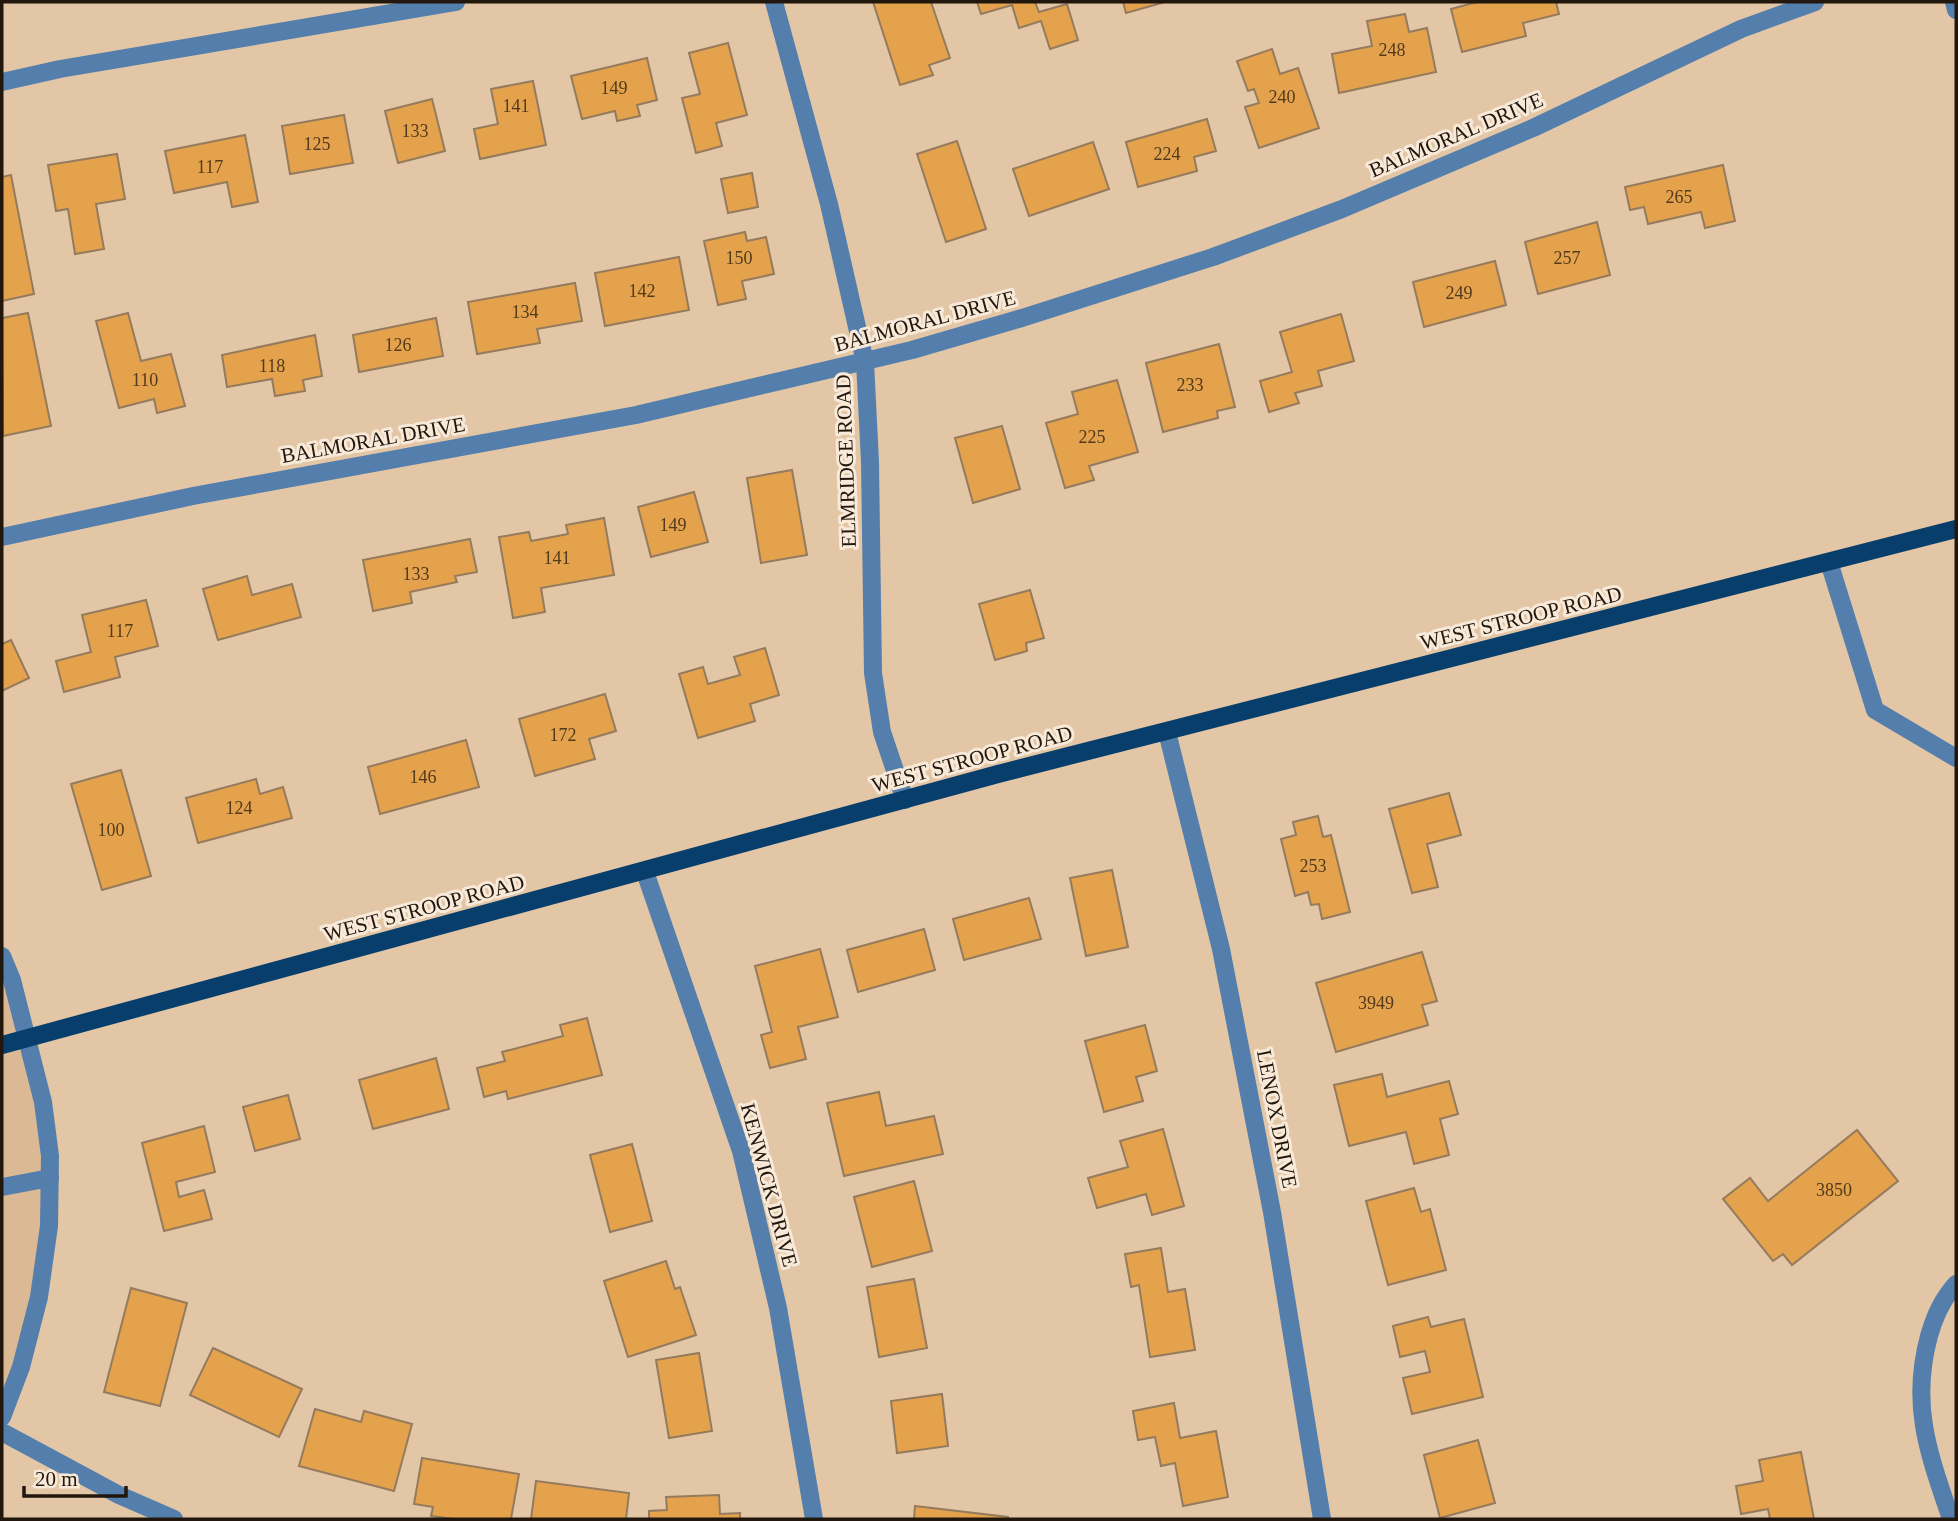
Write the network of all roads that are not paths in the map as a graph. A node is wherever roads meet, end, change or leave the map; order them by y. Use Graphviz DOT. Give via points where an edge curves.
graph roads {
  1 [pos="456,2"];
  2 [pos="774,2"];
  3 [pos="1815,2"];
  4 [pos="1954,2"];
  5 [pos="1956,10"];
  6 [pos="2,82"];
  7 [pos="865,362"];
  8 [pos="1956,529"];
  9 [pos="2,537"];
  10 [pos="1829,562"];
  11 [pos="1167,732"];
  12 [pos="1956,758"];
  13 [pos="905,800"];
  14 [pos="645,872"];
  15 [pos="2,956"];
  16 [pos="26,1039"];
  17 [pos="2,1045"];
  18 [pos="50,1178"];
  19 [pos="2,1187"];
  20 [pos="1956,1284"];
  21 [pos="2,1417"];
  22 [pos="2,1432"];
  23 [pos="174,1519"];
  24 [pos="814,1519"];
  25 [pos="1322,1519"];
  26 [pos="1951,1519"];
  1 -- 6 [label="street"];
  2 -- 7 [label="street, ELMRIDGE ROAD" via="829,204"];
  3 -- 7 [label="street, BALMORAL DRIVE" via="1741,29 1533,128 1342,209 1124,286"];
  4 -- 5 [label="street"];
  7 -- 9 [label="street, BALMORAL DRIVE" via="636,415 193,496"];
  7 -- 13 [label="street, ELMRIDGE ROAD" via="873,673 882,732"];
  8 -- 10 [label="main road, WEST STROOP ROAD"];
  10 -- 11 [label="main road, WEST STROOP ROAD"];
  10 -- 12 [label="street" via="1875,710"];
  11 -- 13 [label="main road, WEST STROOP ROAD"];
  11 -- 25 [label="street, LENOX DRIVE" via="1226,975 1272,1212"];
  13 -- 14 [label="main road, WEST STROOP ROAD"];
  14 -- 16 [label="main road, WEST STROOP ROAD"];
  14 -- 24 [label="street, KENWICK DRIVE" via="741,1151 778,1308"];
  15 -- 16 [label="street"];
  16 -- 17 [label="main road, WEST STROOP ROAD"];
  16 -- 18 [label="street" via="43,1102"];
  18 -- 19 [label="street"];
  18 -- 21 [label="street" via="49,1226 38,1297 21,1367"];
  20 -- 26 [label="street" via="1933,1324 1922,1362 1919,1407"];
  22 -- 23 [label="street"];
}
